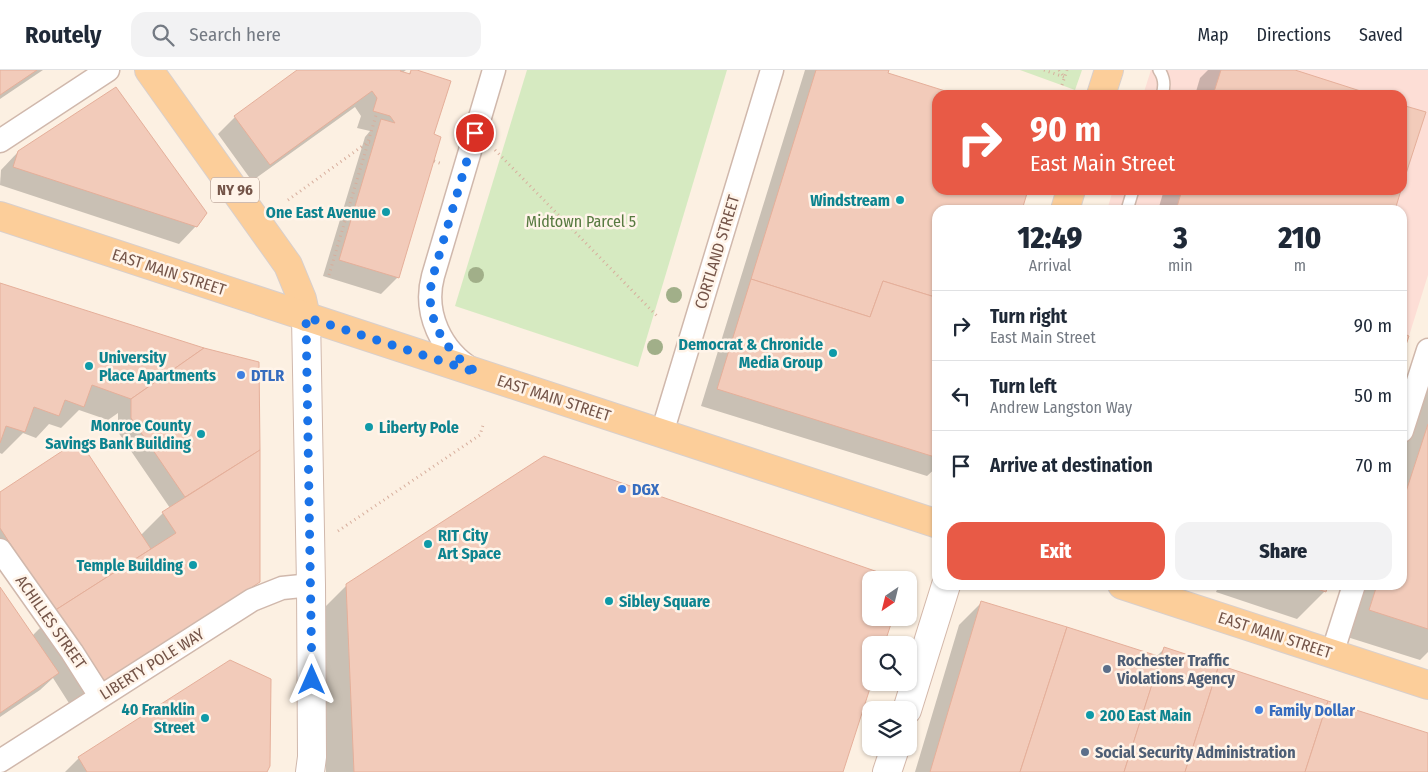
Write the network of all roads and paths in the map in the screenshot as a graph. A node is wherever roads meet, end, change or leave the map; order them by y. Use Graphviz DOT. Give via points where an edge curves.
graph roads {
  1 [pos="108,70"];
  2 [pos="149,70"];
  3 [pos="494,70"];
  4 [pos="772,70"];
  5 [pos="1044,70"];
  6 [pos="1059,70"];
  7 [pos="1066,70"];
  8 [pos="1109,70"];
  9 [pos="1159,70"];
  10 [pos="1064,77"];
  11 [pos="1062,85"];
  12 [pos="1103,90"];
  13 [pos="1164,90"];
  14 [pos="377,112"];
  15 [pos="0,141"];
  16 [pos="368,142"];
  17 [pos="374,144"];
  18 [pos="494,149"];
  19 [pos="288,200"];
  20 [pos="0,216"];
  21 [pos="329,275"];
  22 [pos="657,316"];
  23 [pos="306,317"];
  24 [pos="1428,350"];
  25 [pos="478,373"];
  26 [pos="1407,415"];
  27 [pos="483,424"];
  28 [pos="662,433"];
  29 [pos="932,522"];
  30 [pos="338,530"];
  31 [pos="0,550"];
  32 [pos="311,585"];
  33 [pos="944,590"];
  34 [pos="1137,590"];
  35 [pos="1352,590"];
  36 [pos="1332,654"];
  37 [pos="1428,685"];
  38 [pos="100,696"];
  39 [pos="910,701"];
  40 [pos="892,756"];
  41 [pos="0,762"];
  42 [pos="310,772"];
  43 [pos="887,772"];
  1 -- 15 [label="street"];
  2 -- 23 [label="main road, NY 96" via="288,265"];
  3 -- 25 [label="street" via="433,276 429,301 433,318 446,343 460,360"];
  4 -- 28 [label="street, CORTLAND STREET"];
  5 -- 10 [label="path"];
  6 -- 10 [label="path"];
  7 -- 10 [label="path"];
  8 -- 12 [label="main road"];
  9 -- 13 [label="lane"];
  10 -- 11 [label="path"];
  14 -- 16 [label="path"];
  16 -- 17 [label="path"];
  16 -- 19 [label="path"];
  16 -- 21 [label="path"];
  18 -- 22 [label="path"];
  20 -- 23 [label="main road, EAST MAIN STREET"];
  23 -- 25 [label="main road, EAST MAIN STREET"];
  23 -- 32 [label="street"];
  24 -- 26 [label="street"];
  25 -- 28 [label="main road, EAST MAIN STREET"];
  27 -- 30 [label="path" via="480,436"];
  28 -- 29 [label="main road, EAST MAIN STREET"];
  31 -- 38 [label="street, ACHILLES STREET"];
  32 -- 38 [label="street, LIBERTY POLE WAY" via="282,588 252,600"];
  32 -- 42 [label="street"];
  33 -- 39 [label="street"];
  34 -- 36 [label="main road, EAST MAIN STREET"];
  35 -- 36 [label="street"];
  36 -- 37 [label="main road, EAST MAIN STREET"];
  38 -- 41 [label="street, LIBERTY POLE WAY"];
  40 -- 43 [label="street"];
}
